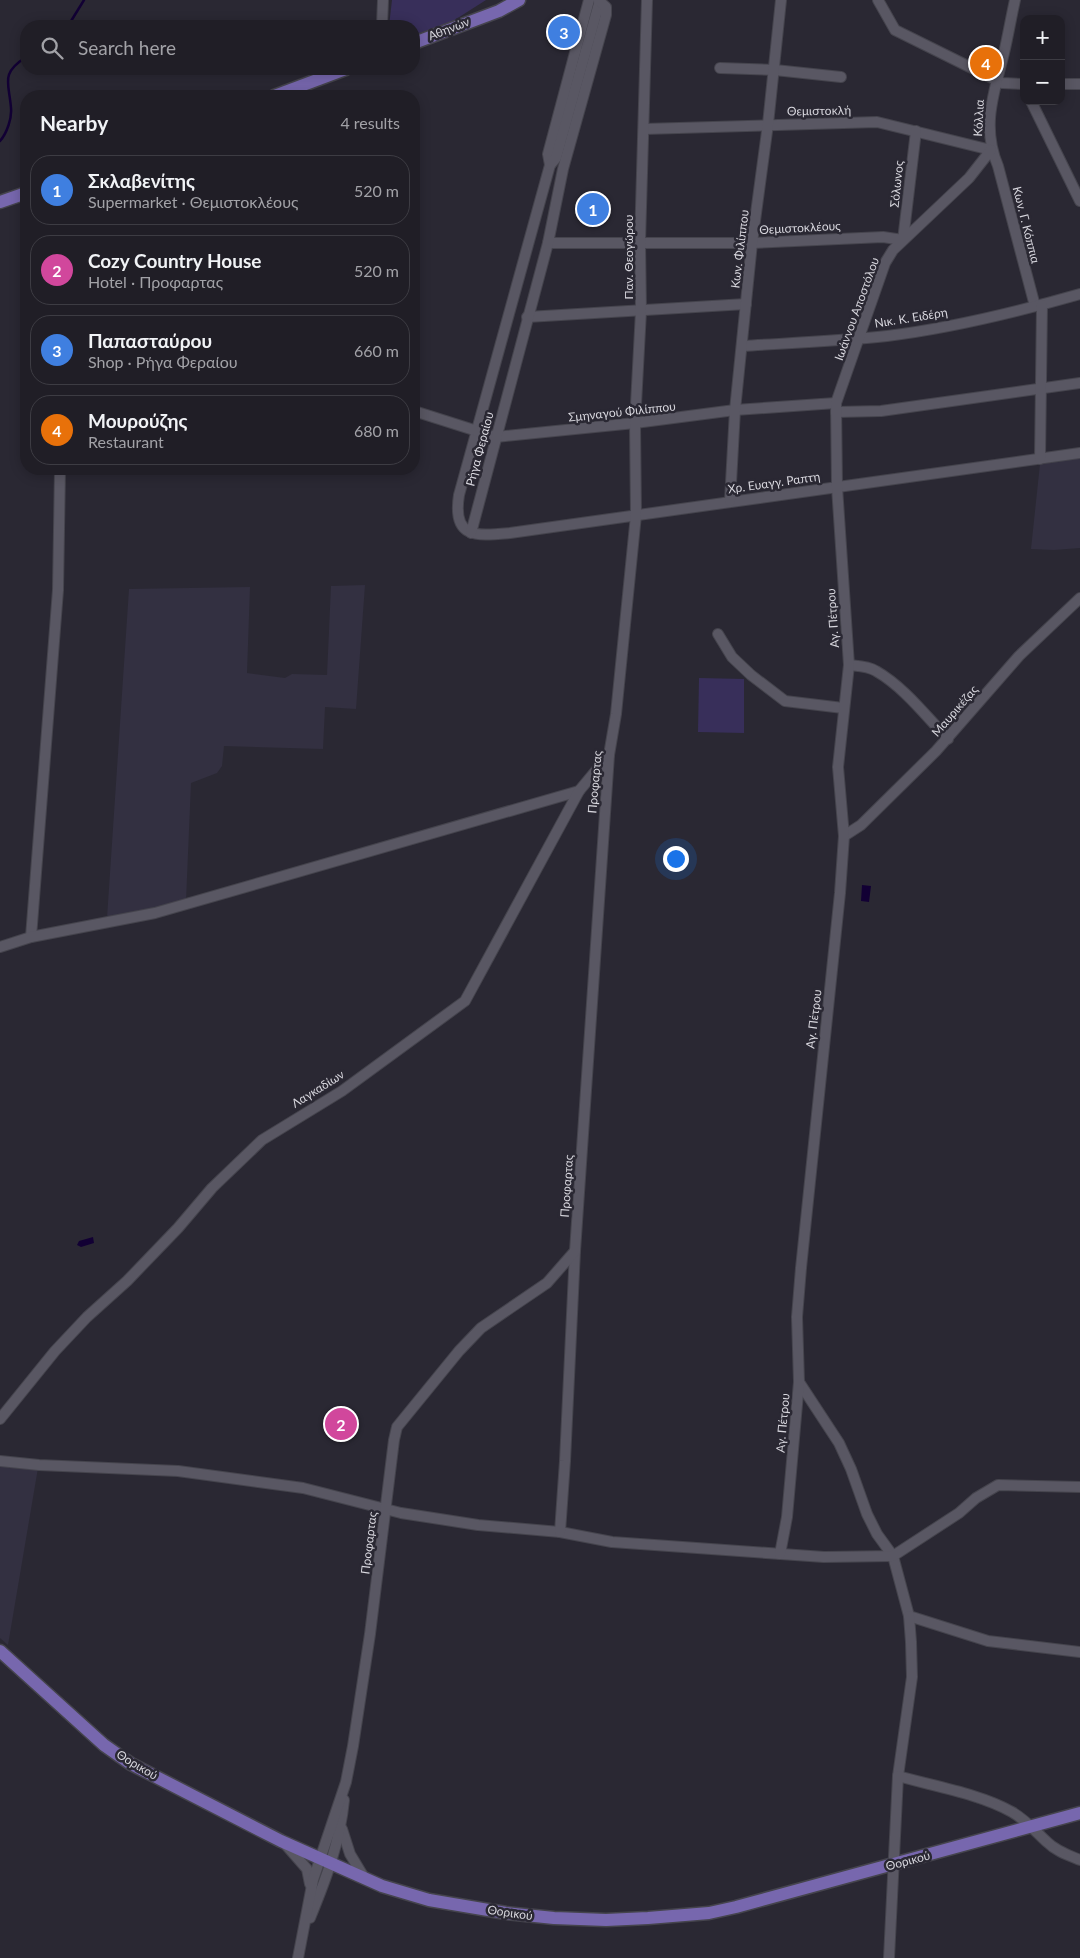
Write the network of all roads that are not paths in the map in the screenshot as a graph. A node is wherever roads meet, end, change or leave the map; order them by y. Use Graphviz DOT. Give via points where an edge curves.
graph roads {
  1 [pos="383,0"];
  2 [pos="596,0"];
  3 [pos="647,0"];
  4 [pos="781,0"];
  5 [pos="878,0"];
  6 [pos="1015,0"];
  7 [pos="509,2"];
  8 [pos="382,20"];
  9 [pos="420,41"];
  10 [pos="720,68"];
  11 [pos="775,70"];
  12 [pos="330,75"];
  13 [pos="841,77"];
  14 [pos="997,80"];
  15 [pos="1065,84"];
  16 [pos="1080,84"];
  17 [pos="1020,85"];
  18 [pos="290,90"];
  19 [pos="1033,105"];
  20 [pos="768,124"];
  21 [pos="644,129"];
  22 [pos="916,131"];
  23 [pos="992,150"];
  24 [pos="550,165"];
  25 [pos="563,169"];
  26 [pos="20,195"];
  27 [pos="1080,201"];
  28 [pos="0,202"];
  29 [pos="903,240"];
  30 [pos="640,242"];
  31 [pos="752,242"];
  32 [pos="548,243"];
  33 [pos="1080,294"];
  34 [pos="746,304"];
  35 [pos="1038,306"];
  36 [pos="641,311"];
  37 [pos="527,317"];
  38 [pos="860,338"];
  39 [pos="743,346"];
  40 [pos="1080,383"];
  41 [pos="1041,389"];
  42 [pos="836,407"];
  43 [pos="735,410"];
  44 [pos="420,413"];
  45 [pos="635,424"];
  46 [pos="478,431"];
  47 [pos="496,438"];
  48 [pos="1080,453"];
  49 [pos="1040,459"];
  50 [pos="60,475"];
  51 [pos="837,486"];
  52 [pos="730,501"];
  53 [pos="636,515"];
  54 [pos="471,533"];
  55 [pos="1080,598"];
  56 [pos="718,634"];
  57 [pos="849,665"];
  58 [pos="844,708"];
  59 [pos="948,739"];
  60 [pos="609,755"];
  61 [pos="579,792"];
  62 [pos="844,836"];
  63 [pos="31,937"];
  64 [pos="0,947"];
  65 [pos="576,1251"];
  66 [pos="798,1382"];
  67 [pos="0,1418"];
  68 [pos="0,1461"];
  69 [pos="1080,1487"];
  70 [pos="386,1509"];
  71 [pos="560,1532"];
  72 [pos="780,1554"];
  73 [pos="893,1556"];
  74 [pos="909,1616"];
  75 [pos="0,1651"];
  76 [pos="1080,1652"];
  77 [pos="898,1776"];
  78 [pos="346,1782"];
  79 [pos="1080,1813"];
  80 [pos="342,1826"];
  81 [pos="1032,1826"];
  82 [pos="281,1841"];
  83 [pos="1080,1860"];
  84 [pos="325,1862"];
  85 [pos="894,1865"];
  86 [pos="365,1880"];
  87 [pos="309,1900"];
  88 [pos="304,1932"];
  89 [pos="298,1958"];
  90 [pos="889,1958"];
  1 -- 8 [label="street"];
  2 -- 24 [label="street, Ρήγα Φεραίου" via="556,158"];
  2 -- 25 [label="street, Ρήγα Φεραίου" via="606,7 606,15"];
  3 -- 21 [label="street, Παν. Θεογώρου"];
  4 -- 11 [label="street, Κων. Φιλίππου"];
  5 -- 14 [label="street" via="895,30"];
  6 -- 14 [label="street, Κόλλια"];
  7 -- 9 [label="main road, Αθηνών" via="485,16"];
  10 -- 11 [label="street"];
  11 -- 13 [label="street"];
  11 -- 20 [label="street, Κων. Φιλίππου"];
  12 -- 18 [label="main road"];
  14 -- 17 [label="street"];
  14 -- 23 [label="street, Κόλλια" via="991,102 989,132"];
  15 -- 16 [label="street"];
  19 -- 27 [label="street"];
  20 -- 21 [label="street, Θεμιστοκλή"];
  20 -- 22 [label="street, Θεμιστοκλή" via="877,122"];
  20 -- 31 [label="street, Κων. Φιλίππου"];
  21 -- 30 [label="street, Παν. Θεογώρου"];
  22 -- 23 [label="street, Θεμιστοκλή"];
  22 -- 29 [label="street, Σόλωνος"];
  23 -- 29 [label="street, Ιωάννου Αποστόλου" via="969,178"];
  23 -- 35 [label="street, Κων. Γ. Κόππια"];
  24 -- 25 [label="street"];
  24 -- 46 [label="street, Ρήγα Φεραίου"];
  25 -- 32 [label="street, Ρήγα Φεραίου"];
  26 -- 28 [label="main road"];
  29 -- 31 [label="street, Θεμιστοκλέους" via="883,237"];
  29 -- 38 [label="street, Ιωάννου Αποστόλου" via="885,263"];
  30 -- 31 [label="street, Θεμιστοκλέους"];
  30 -- 32 [label="street, Θεμιστοκλέους"];
  30 -- 36 [label="street, Παν. Θεογώρου"];
  31 -- 34 [label="street, Κων. Φιλίππου"];
  32 -- 37 [label="street, Ρήγα Φεραίου"];
  33 -- 35 [label="street, Νικ. Κ. Ειδέρη"];
  34 -- 36 [label="street"];
  34 -- 39 [label="street, Κων. Φιλίππου"];
  35 -- 38 [label="street, Νικ. Κ. Ειδέρη" via="928,330"];
  35 -- 41 [label="street, Κων. Γ. Κόππια"];
  36 -- 37 [label="street"];
  36 -- 45 [label="street, Παν. Θεογώρου"];
  37 -- 47 [label="street, Ρήγα Φεραίου"];
  38 -- 39 [label="street, Νικ. Κ. Ειδέρη"];
  38 -- 42 [label="street, Ιωάννου Αποστόλου"];
  39 -- 43 [label="street, Κων. Φιλίππου"];
  40 -- 41 [label="street, Σμηναγού Φιλίππου"];
  41 -- 42 [label="street, Σμηναγού Φιλίππου" via="881,410"];
  41 -- 49 [label="street, Κων. Γ. Κόππια"];
  42 -- 43 [label="street, Σμηναγού Φιλίππου"];
  42 -- 51 [label="street, Ιωάννου Αποστόλου"];
  43 -- 45 [label="street, Σμηναγού Φιλίππου"];
  43 -- 52 [label="street, Κων. Φιλίππου"];
  44 -- 46 [label="street, Σμηναγού Φιλίππου"];
  45 -- 47 [label="street, Σμηναγού Φιλίππου"];
  45 -- 53 [label="street, Παν. Θεογώρου"];
  46 -- 47 [label="street, Σμηναγού Φιλίππου"];
  46 -- 54 [label="street, Ρήγα Φεραίου" via="457,509 460,524"];
  47 -- 54 [label="street, Ρήγα Φεραίου"];
  48 -- 49 [label="street, Χρ. Ευαγγ. Ραπτη"];
  49 -- 51 [label="street, Χρ. Ευαγγ. Ραπτη"];
  50 -- 63 [label="street" via="58,590"];
  51 -- 52 [label="street, Χρ. Ευαγγ. Ραπτη"];
  51 -- 57 [label="street, Αγ. Πέτρου"];
  52 -- 53 [label="street, Χρ. Ευαγγ. Ραπτη"];
  53 -- 54 [label="street, Χρ. Ευαγγ. Ραπτη" via="494,534"];
  53 -- 60 [label="street, Προφαρτας"];
  55 -- 59 [label="street, Μαυρικέζας" via="1019,656"];
  56 -- 58 [label="street" via="732,657 785,701"];
  57 -- 58 [label="street, Αγ. Πέτρου"];
  57 -- 59 [label="street" via="876,671 906,695"];
  58 -- 62 [label="street, Αγ. Πέτρου" via="838,767"];
  59 -- 62 [label="street, Μαυρικέζας" via="861,825"];
  60 -- 61 [label="street, Λαγκαδίων"];
  60 -- 65 [label="street, Προφαρτας"];
  61 -- 63 [label="street" via="155,913"];
  61 -- 67 [label="street, Λαγκαδίων" via="466,1000 342,1091 262,1140 212,1188 127,1281 54,1351"];
  62 -- 66 [label="street, Αγ. Πέτρου" via="801,1268 797,1317"];
  63 -- 64 [label="street"];
  65 -- 70 [label="street, Προφαρτας" via="547,1283 480,1328 397,1427"];
  65 -- 71 [label="street"];
  66 -- 72 [label="street, Αγ. Πέτρου" via="787,1517"];
  66 -- 73 [label="street" via="838,1444 867,1514"];
  68 -- 70 [label="street" via="178,1471 303,1488"];
  69 -- 73 [label="street" via="998,1485"];
  70 -- 71 [label="street" via="478,1525"];
  70 -- 78 [label="street, Προφαρτας"];
  71 -- 72 [label="street" via="612,1542"];
  72 -- 73 [label="street"];
  73 -- 74 [label="street"];
  74 -- 76 [label="street" via="988,1641"];
  74 -- 77 [label="street" via="912,1677"];
  75 -- 82 [label="main road, Θορικού" via="104,1745 131,1764"];
  77 -- 81 [label="street" via="988,1802 1011,1811"];
  77 -- 85 [label="street"];
  78 -- 80 [label="street, Προφαρτας"];
  78 -- 84 [label="street, Προφαρτας"];
  79 -- 81 [label="main road, Θορικού"];
  80 -- 84 [label="street, Προφαρτας"];
  80 -- 86 [label="street" via="350,1854"];
  81 -- 83 [label="street" via="1054,1848"];
  81 -- 85 [label="main road, Θορικού"];
  82 -- 84 [label="main road, Θορικού"];
  82 -- 87 [label="street" via="307,1869 311,1880"];
  84 -- 86 [label="main road, Θορικού"];
  84 -- 87 [label="street, Προφαρτας"];
  84 -- 88 [label="street, Προφαρτας"];
  85 -- 86 [label="main road, Θορικού" via="709,1913 606,1920 506,1913 439,1902"];
  85 -- 90 [label="street"];
  87 -- 88 [label="street, Προφαρτας"];
  88 -- 89 [label="street, Προφαρτας"];
}
